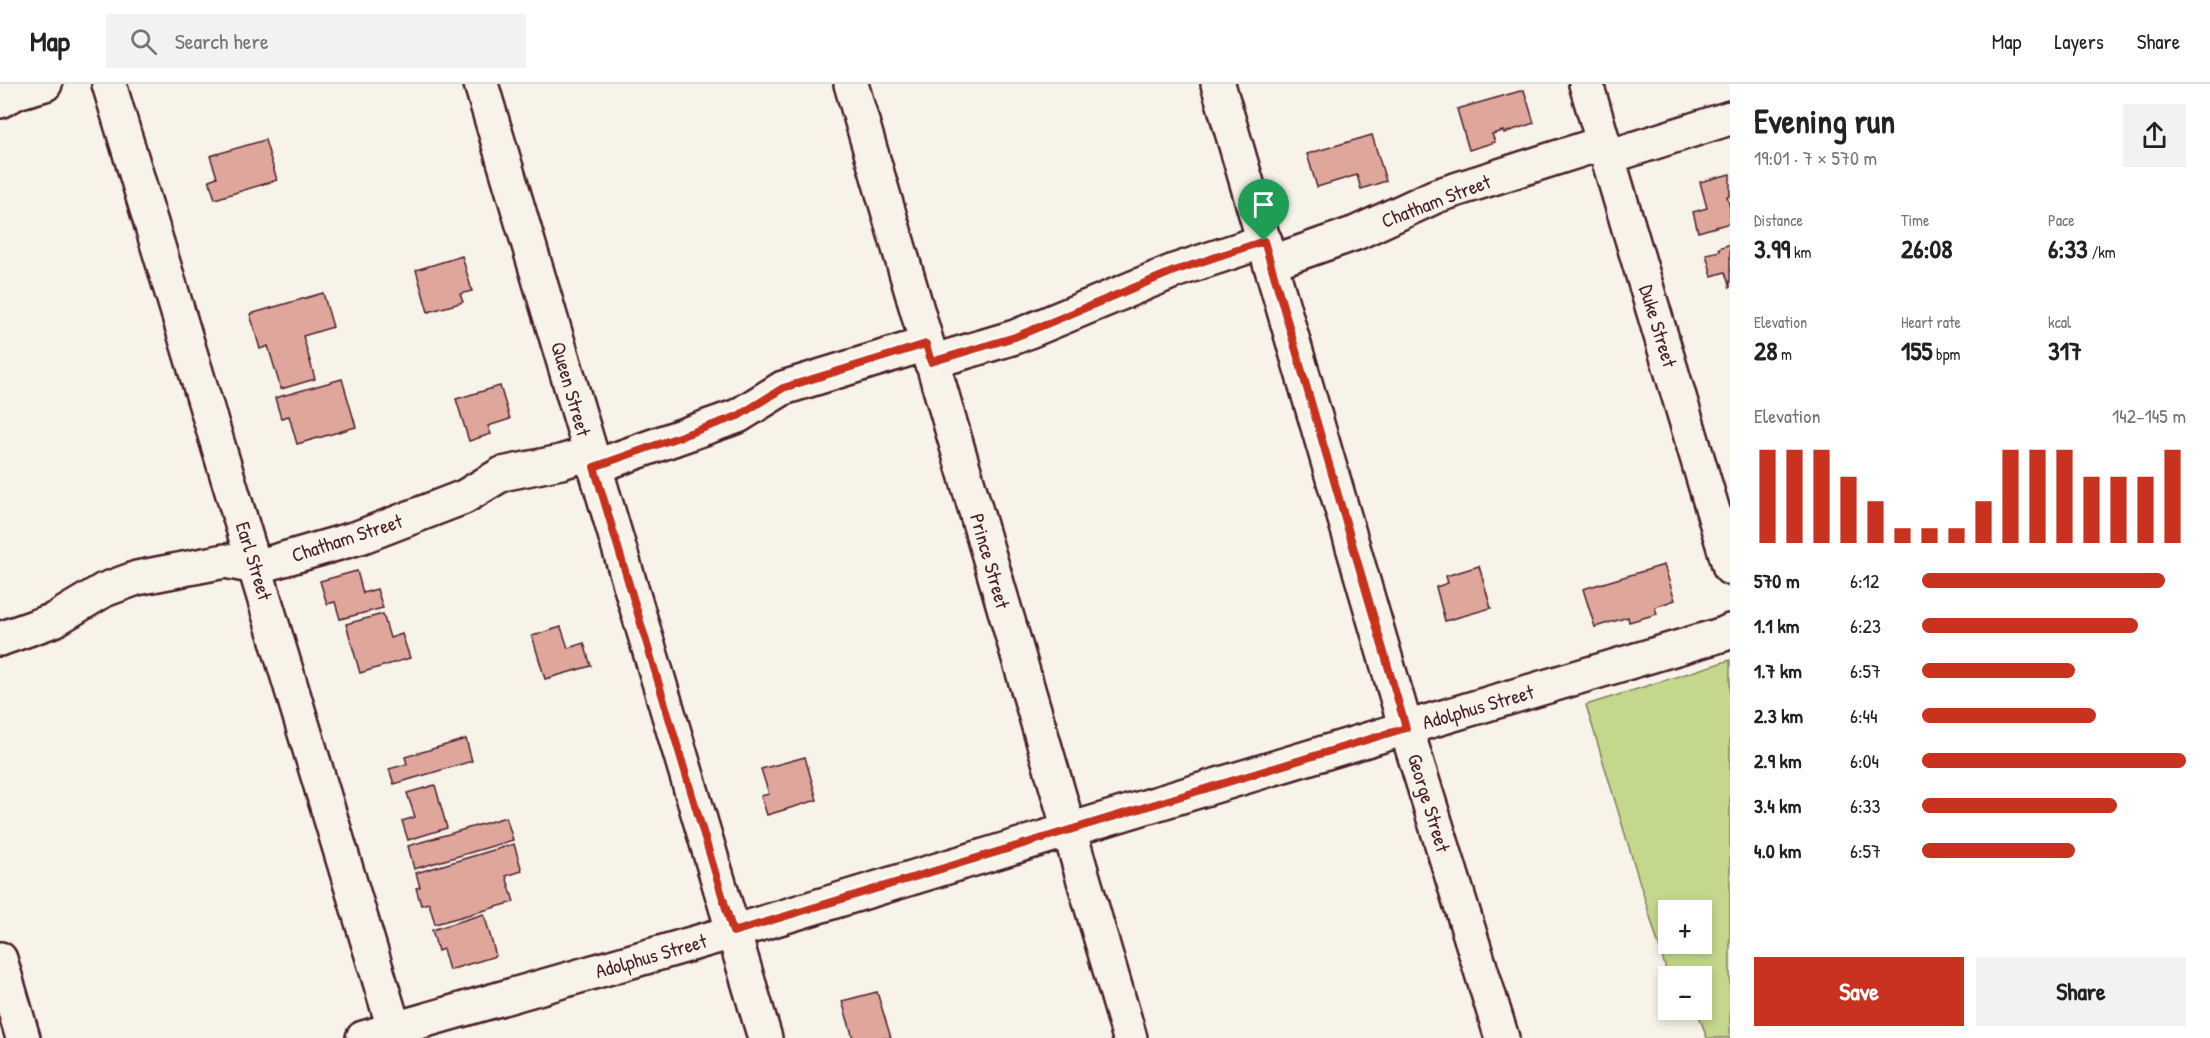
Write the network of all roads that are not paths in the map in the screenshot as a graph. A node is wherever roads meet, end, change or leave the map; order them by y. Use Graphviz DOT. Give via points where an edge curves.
graph roads {
  1 [pos="45,84"];
  2 [pos="110,84"];
  3 [pos="482,84"];
  4 [pos="851,84"];
  5 [pos="1218,84"];
  6 [pos="1587,84"];
  7 [pos="0,101"];
  8 [pos="1730,118"];
  9 [pos="1605,150"];
  10 [pos="1267,252"];
  11 [pos="929,353"];
  12 [pos="592,460"];
  13 [pos="256,567"];
  14 [pos="1730,568"];
  15 [pos="1730,631"];
  16 [pos="0,639"];
  17 [pos="1406,728"];
  18 [pos="1069,830"];
  19 [pos="733,932"];
  20 [pos="0,959"];
  21 [pos="396,1033"];
  22 [pos="23,1038"];
  23 [pos="363,1038"];
  24 [pos="765,1038"];
  25 [pos="1130,1038"];
  26 [pos="1502,1038"];
  1 -- 7 [label="street"];
  2 -- 13 [label="street, Earl Street"];
  3 -- 12 [label="street, Queen Street"];
  4 -- 11 [label="street, Prince Street"];
  5 -- 10 [label="street, George Street"];
  6 -- 9 [label="street, Duke Street"];
  8 -- 9 [label="street, Chatham Street"];
  9 -- 10 [label="street, Chatham Street" via="1436,196 1356,233"];
  9 -- 14 [label="street, Duke Street"];
  10 -- 11 [label="street, Chatham Street" via="1174,271 1015,337"];
  10 -- 17 [label="street, George Street"];
  11 -- 12 [label="street, Chatham Street" via="783,388 738,416"];
  11 -- 18 [label="street, Prince Street"];
  12 -- 13 [label="street, Chatham Street" via="502,474 464,497 360,537"];
  12 -- 19 [label="street, Queen Street"];
  13 -- 16 [label="street, Chatham Street" via="225,561 137,578 104,590 54,620"];
  13 -- 21 [label="street, Earl Street"];
  15 -- 17 [label="street, Adolphus Street"];
  17 -- 18 [label="street, Adolphus Street"];
  17 -- 26 [label="street, George Street"];
  18 -- 19 [label="street, Adolphus Street"];
  18 -- 25 [label="street, Prince Street"];
  19 -- 21 [label="street, Adolphus Street"];
  19 -- 24 [label="street, Queen Street"];
  20 -- 22 [label="street"];
  21 -- 23 [label="street, Adolphus Street"];
}
